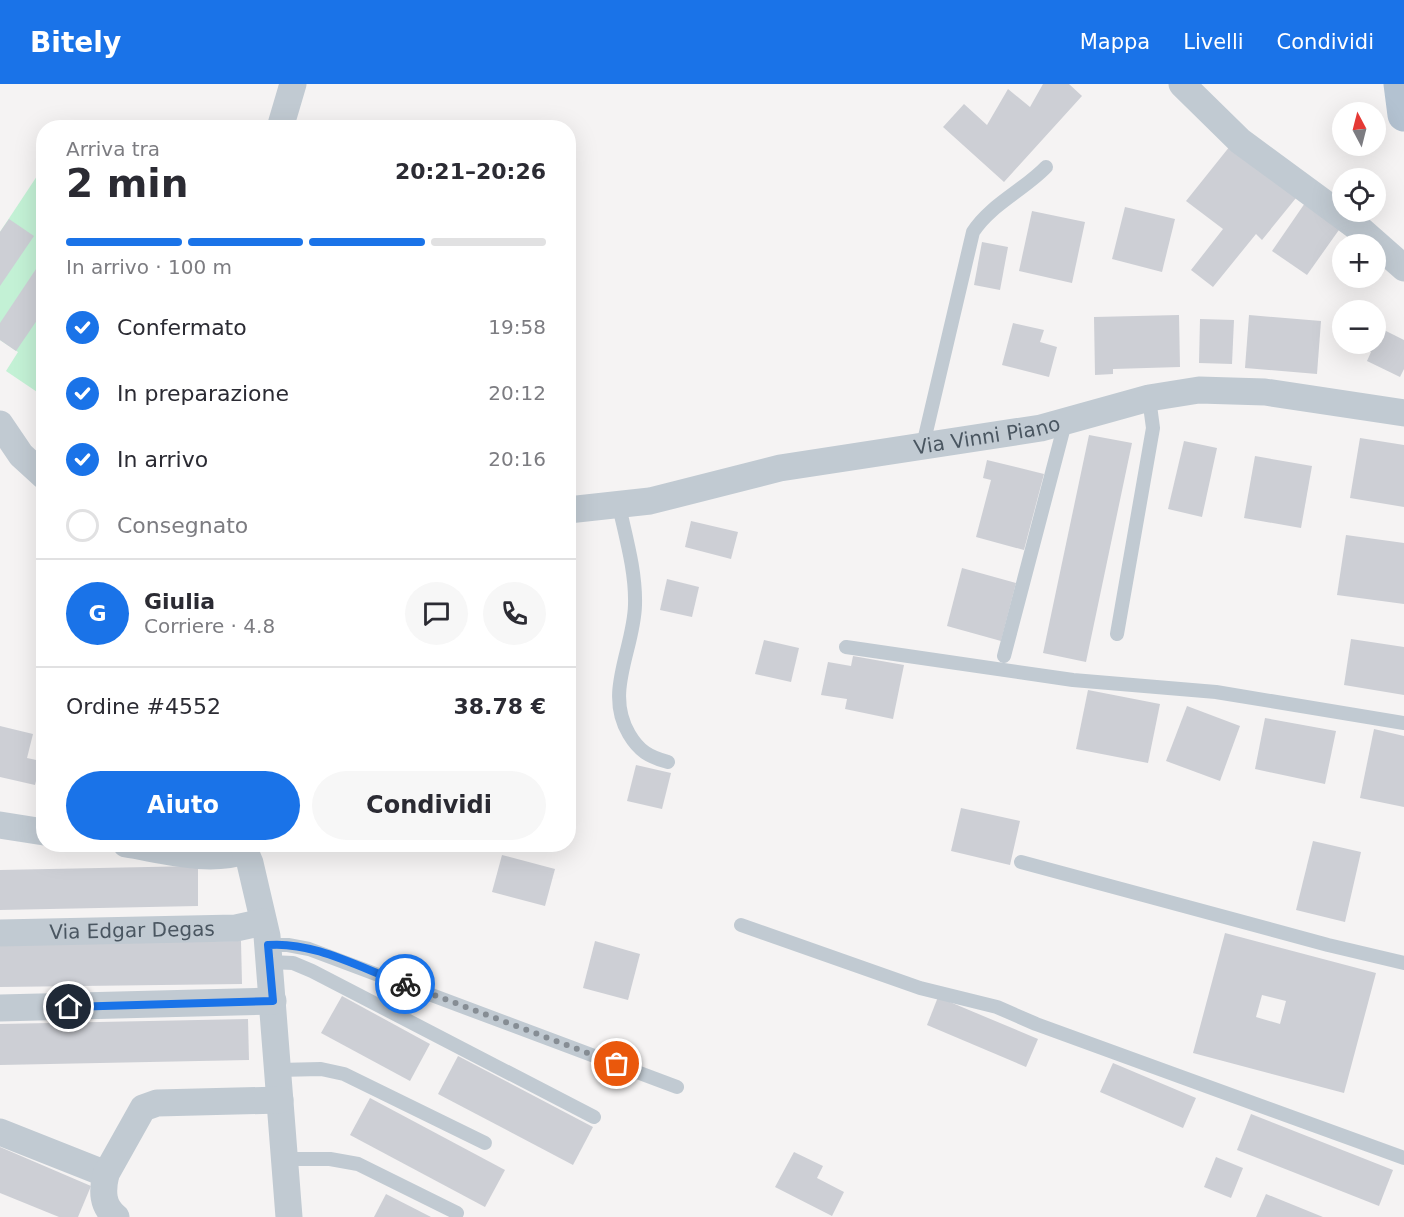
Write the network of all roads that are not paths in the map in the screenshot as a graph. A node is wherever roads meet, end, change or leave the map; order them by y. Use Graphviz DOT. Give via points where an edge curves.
graph roads {
  1 [pos="293,84"];
  2 [pos="1182,84"];
  3 [pos="1400,84"];
  4 [pos="1404,115"];
  5 [pos="282,120"];
  6 [pos="1046,167"];
  7 [pos="1404,268"];
  8 [pos="1149,398"];
  9 [pos="1404,414"];
  10 [pos="1065,423"];
  11 [pos="0,424"];
  12 [pos="923,445"];
  13 [pos="36,469"];
  14 [pos="619,506"];
  15 [pos="576,509"];
  16 [pos="1117,634"];
  17 [pos="846,647"];
  18 [pos="1004,656"];
  19 [pos="1404,723"];
  20 [pos="668,762"];
  21 [pos="0,825"];
  22 [pos="36,831"];
  23 [pos="175,852"];
  24 [pos="236,852"];
  25 [pos="245,852"];
  26 [pos="1021,862"];
  27 [pos="741,925"];
  28 [pos="0,933"];
  29 [pos="267,943"];
  30 [pos="1404,963"];
  31 [pos="273,1001"];
  32 [pos="0,1008"];
  33 [pos="278,1070"];
  34 [pos="677,1087"];
  35 [pos="280,1100"];
  36 [pos="594,1117"];
  37 [pos="0,1132"];
  38 [pos="485,1143"];
  39 [pos="1404,1158"];
  40 [pos="285,1159"];
  41 [pos="106,1174"];
  42 [pos="457,1214"];
  43 [pos="116,1217"];
  44 [pos="289,1217"];
  1 -- 5 [label="street"];
  2 -- 7 [label="street" via="1240,141 1360,230"];
  3 -- 4 [label="main road"];
  6 -- 12 [label="lane" via="991,210 974,232"];
  8 -- 9 [label="street, Via Vinni Piano" via="1232,389"];
  8 -- 10 [label="street, Via Vinni Piano"];
  8 -- 16 [label="lane" via="1153,428"];
  10 -- 12 [label="street, Via Vinni Piano"];
  10 -- 18 [label="lane"];
  11 -- 13 [label="street" via="21,455"];
  12 -- 14 [label="street, Via Vinni Piano" via="780,468"];
  14 -- 15 [label="street, Via Vinni Piano"];
  14 -- 20 [label="lane" via="636,607 618,689 621,717 635,745 645,754"];
  17 -- 19 [label="lane" via="1073,680 1216,692"];
  21 -- 22 [label="street"];
  23 -- 24 [label="street" via="199,856"];
  25 -- 29 [label="street"];
  26 -- 30 [label="lane"];
  27 -- 39 [label="lane" via="920,988 997,1006 1036,1024"];
  28 -- 29 [label="street, Via Edgar Degas" via="236,928"];
  29 -- 31 [label="street"];
  29 -- 34 [label="lane" via="309,949"];
  29 -- 36 [label="lane" via="293,963"];
  31 -- 32 [label="street"];
  31 -- 33 [label="street"];
  33 -- 35 [label="street"];
  33 -- 38 [label="lane" via="321,1069 344,1074"];
  35 -- 40 [label="street"];
  35 -- 41 [label="street" via="148,1105 138,1113"];
  37 -- 41 [label="street"];
  40 -- 42 [label="lane" via="330,1159 358,1164"];
  40 -- 44 [label="street"];
  41 -- 43 [label="street" via="105,1204"];
}
